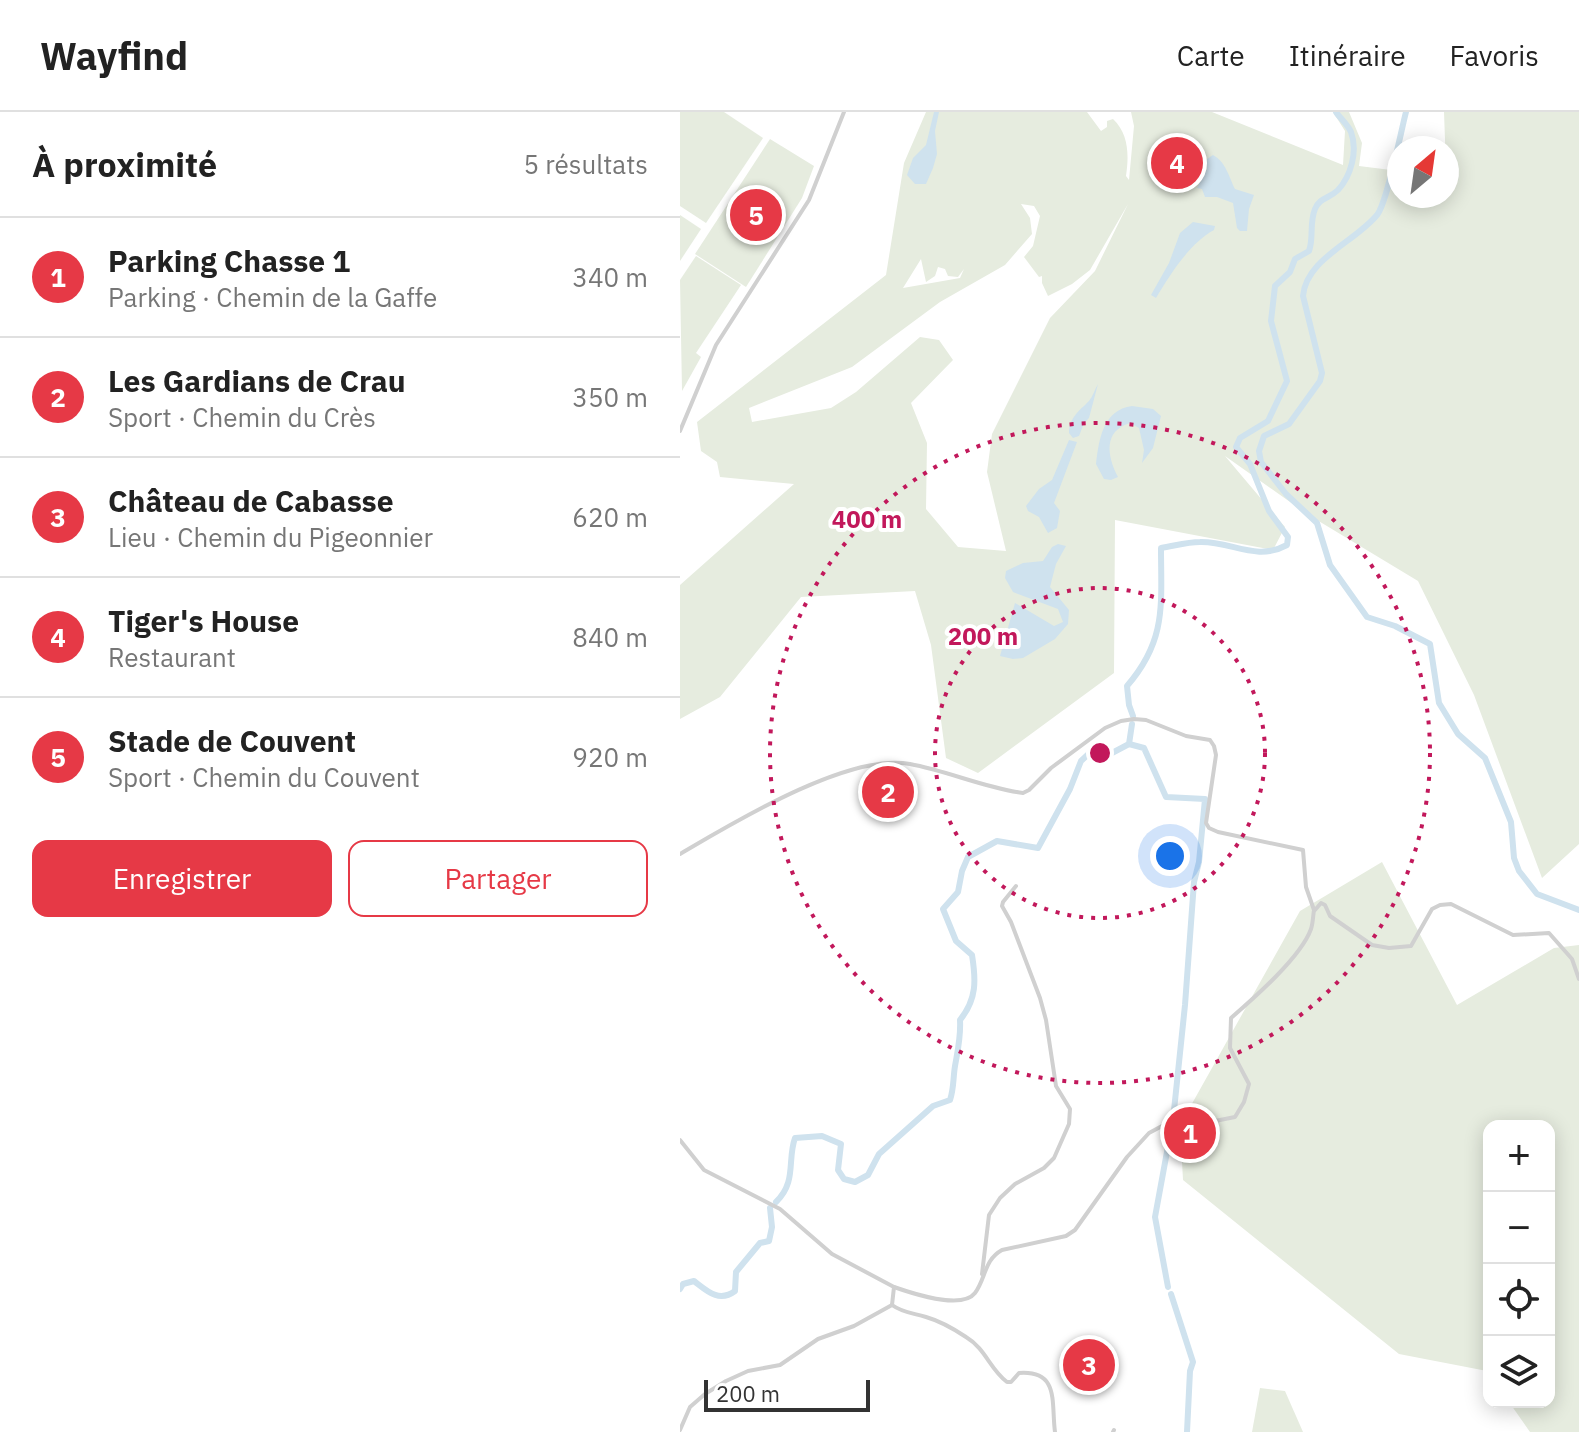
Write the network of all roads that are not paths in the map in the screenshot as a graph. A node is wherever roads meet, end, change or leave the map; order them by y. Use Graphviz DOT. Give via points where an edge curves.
graph roads {
  1 [pos="844,112"];
  2 [pos="680,431"];
  3 [pos="680,854"];
  4 [pos="1016,886"];
  5 [pos="1314,910"];
  6 [pos="1579,979"];
  7 [pos="680,1140"];
  8 [pos="982,1276"];
  9 [pos="894,1287"];
  10 [pos="892,1305"];
  11 [pos="680,1430"];
  12 [pos="1055,1432"];
  1 -- 2 [label="street" via="809,200 716,345"];
  3 -- 5 [label="street" via="782,799 877,764 909,764 1023,793 1105,728 1146,720 1205,738 1214,746 1209,828 1303,850"];
  4 -- 8 [label="street" via="1002,906 1040,998 1056,1086 1070,1109 1069,1124 1054,1158 1015,1184 989,1215"];
  5 -- 6 [label="street" via="1321,903 1330,916 1372,945 1404,949 1417,939 1432,909 1451,904 1513,935 1549,933 1572,959"];
  5 -- 8 [label="street" via="1302,944 1231,1018 1230,1048 1249,1084 1235,1117 1162,1126 1149,1133 1075,1230 1002,1250"];
  7 -- 9 [label="street" via="704,1170 780,1209 832,1254"];
  8 -- 9 [label="street" via="967,1299 922,1296"];
  9 -- 10 [label="street"];
  10 -- 11 [label="street" via="818,1339 780,1365 726,1381 690,1407"];
  10 -- 12 [label="street" via="972,1341 1007,1382 1019,1373 1046,1379 1052,1389"];
}
